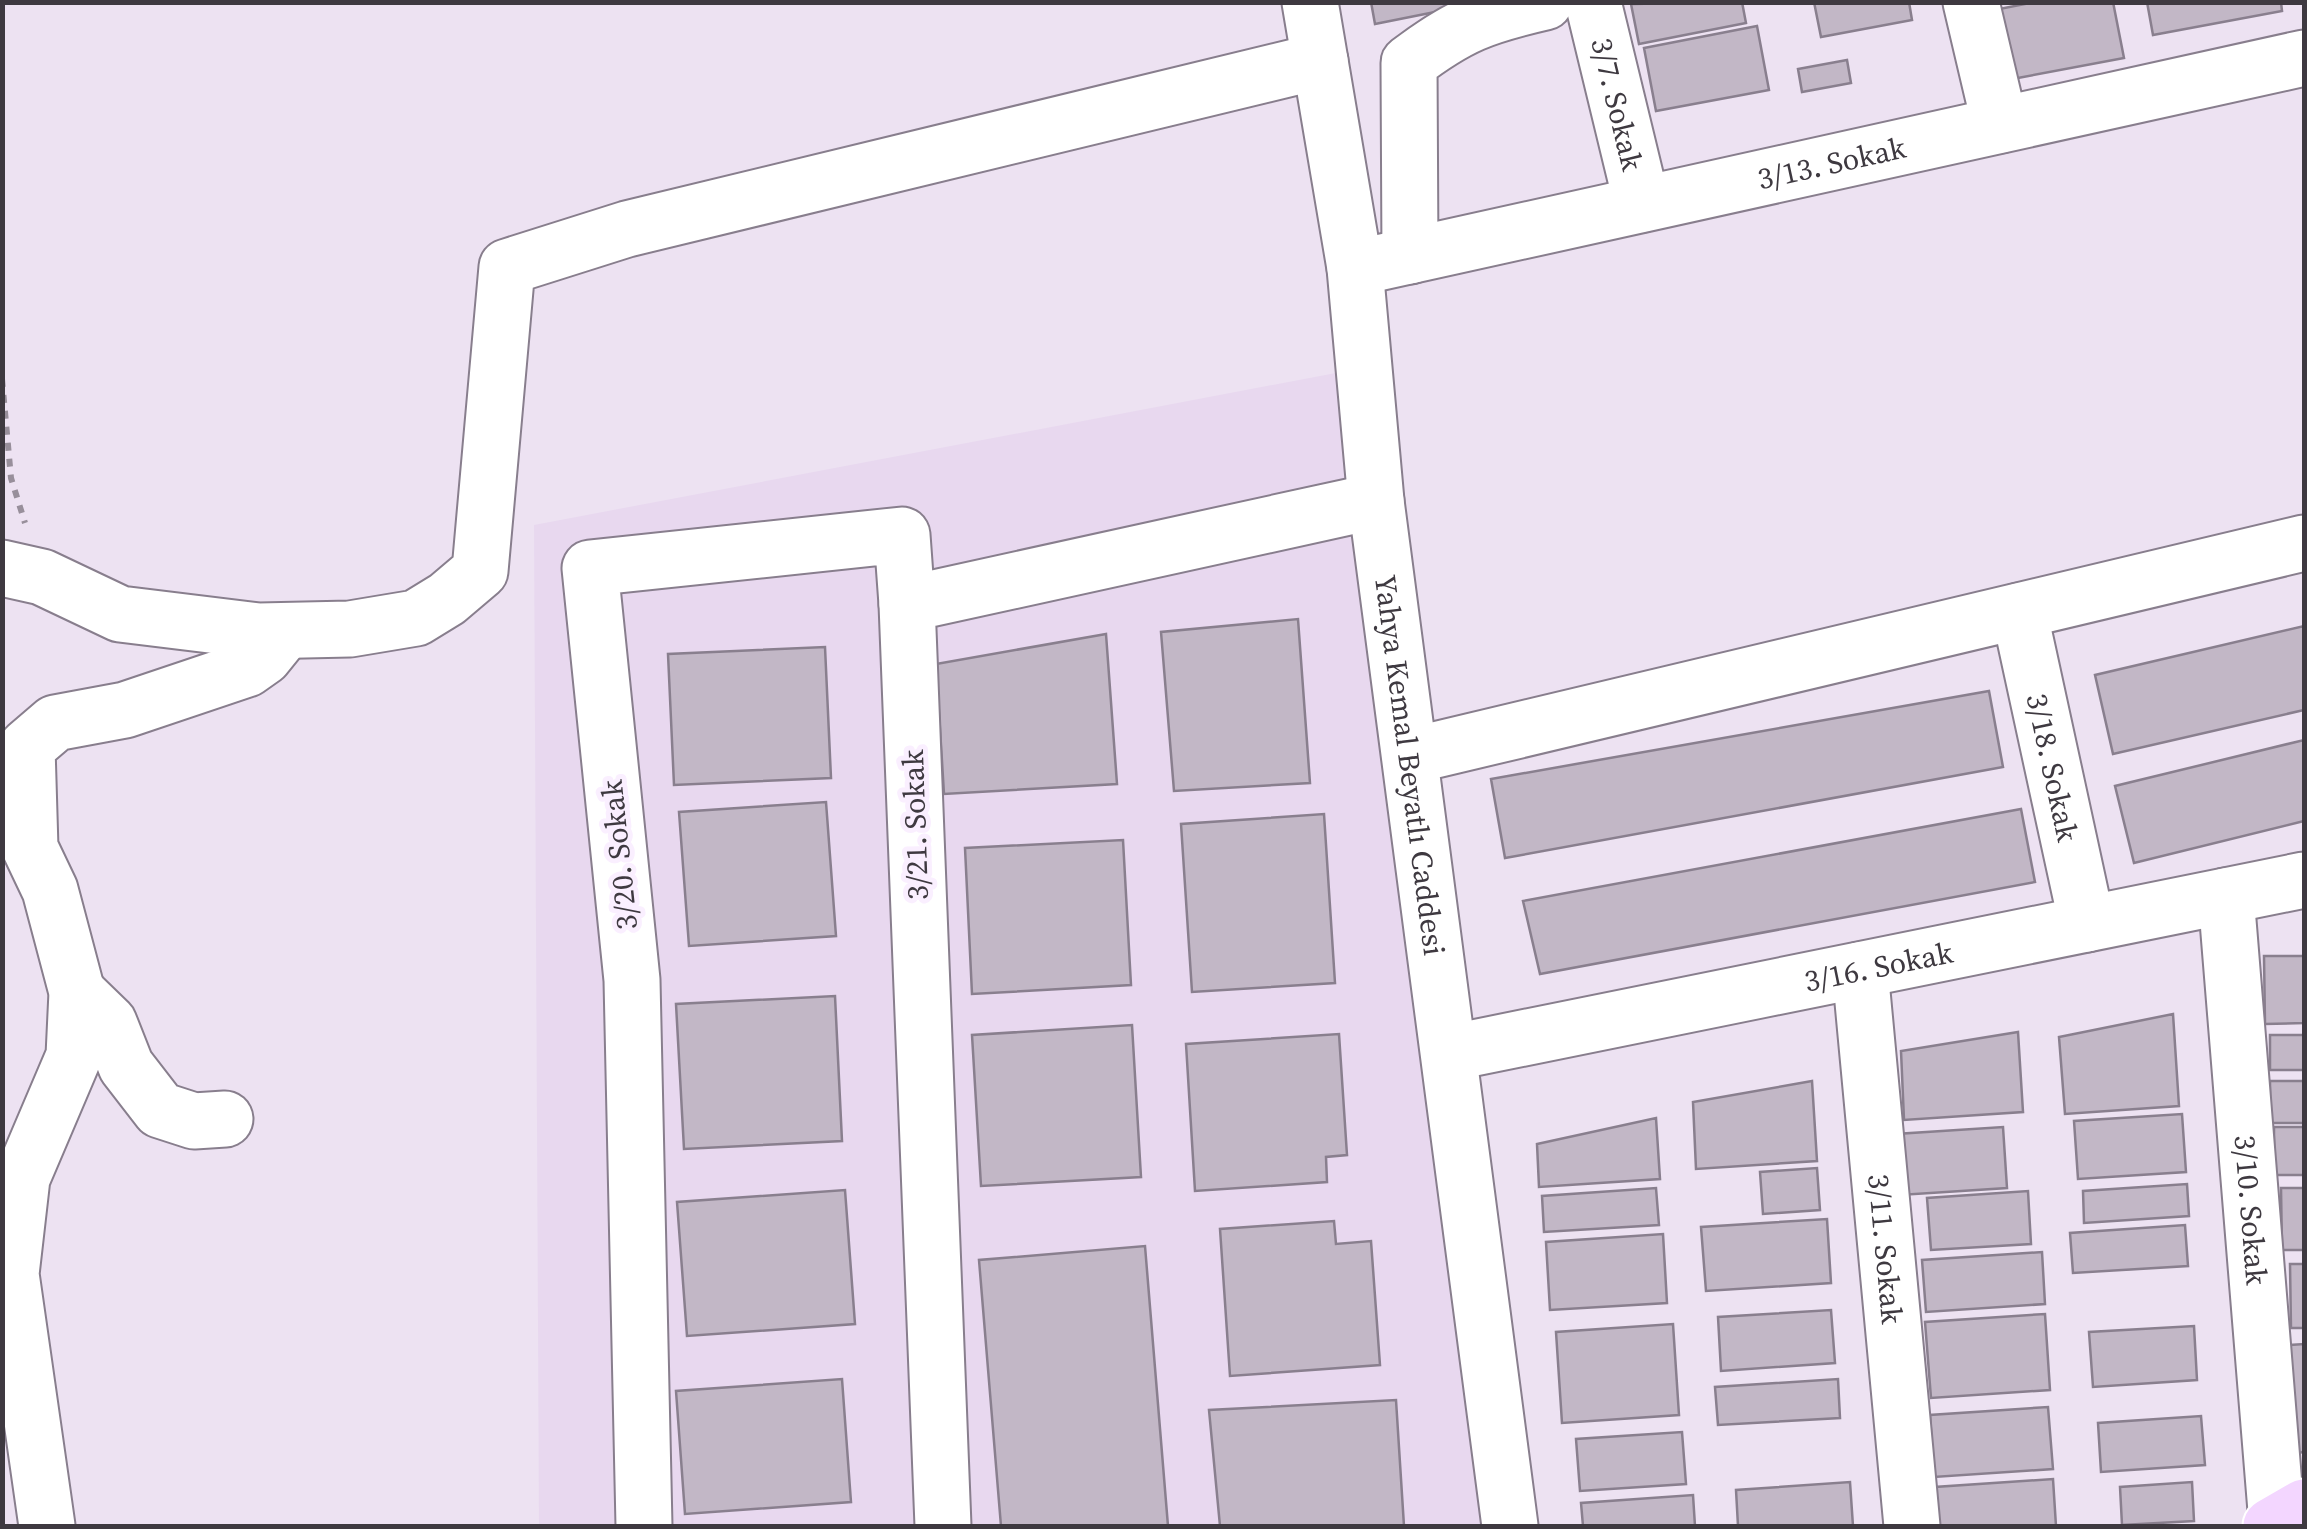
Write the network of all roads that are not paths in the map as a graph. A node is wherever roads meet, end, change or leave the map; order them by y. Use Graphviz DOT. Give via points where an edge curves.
graph roads {
  1 [pos="1310,2"];
  2 [pos="1545,2"];
  3 [pos="1593,2"];
  4 [pos="1970,2"];
  5 [pos="2304,58"];
  6 [pos="1320,61"];
  7 [pos="2000,125"];
  8 [pos="1642,204"];
  9 [pos="1410,256"];
  10 [pos="1355,268"];
  11 [pos="1376,500"];
  12 [pos="2304,543"];
  13 [pos="22,572"];
  14 [pos="907,604"];
  15 [pos="2018,611"];
  16 [pos="286,630"];
  17 [pos="1410,756"];
  18 [pos="2304,880"];
  19 [pos="2226,896"];
  20 [pos="2087,924"];
  21 [pos="1860,970"];
  22 [pos="77,992"];
  23 [pos="1450,1053"];
  24 [pos="225,1119"];
  25 [pos="2284,1519"];
  26 [pos="47,1526"];
  27 [pos="644,1526"];
  28 [pos="943,1526"];
  29 [pos="1510,1526"];
  30 [pos="1912,1526"];
  1 -- 6 [label="street, Yahya Kemal Beyatlı Caddesi"];
  2 -- 9 [label="street" via="1488,15 1408,63"];
  3 -- 8 [label="street, 3/7. Sokak"];
  4 -- 7 [label="street"];
  5 -- 7 [label="street, 3/13. Sokak"];
  6 -- 10 [label="street, Yahya Kemal Beyatlı Caddesi"];
  6 -- 16 [label="street" via="627,230 507,267 480,571 416,618"];
  7 -- 8 [label="street, 3/13. Sokak"];
  8 -- 9 [label="street, 3/13. Sokak"];
  9 -- 10 [label="street, 3/13. Sokak"];
  10 -- 11 [label="street, Yahya Kemal Beyatlı Caddesi"];
  11 -- 14 [label="street"];
  11 -- 17 [label="street, Yahya Kemal Beyatlı Caddesi"];
  12 -- 15 [label="street"];
  13 -- 16 [label="street" via="120,614"];
  14 -- 27 [label="street, 3/20. Sokak" via="902,534 590,568 632,980"];
  14 -- 28 [label="street, 3/21. Sokak"];
  15 -- 17 [label="street"];
  15 -- 20 [label="street, 3/18. Sokak"];
  16 -- 22 [label="street" via="246,668 125,710 55,723 28,747 30,848 50,890"];
  17 -- 23 [label="street, Yahya Kemal Beyatlı Caddesi"];
  18 -- 19 [label="street, 3/16. Sokak"];
  19 -- 20 [label="street, 3/16. Sokak"];
  19 -- 25 [label="street, 3/10. Sokak"];
  20 -- 21 [label="street, 3/16. Sokak"];
  21 -- 23 [label="street, 3/16. Sokak"];
  21 -- 30 [label="street, 3/11. Sokak"];
  22 -- 24 [label="street" via="109,1024 126,1066 160,1110 194,1121"];
  22 -- 26 [label="street" via="74,1056 22,1178 11,1274"];
  23 -- 29 [label="street, Yahya Kemal Beyatlı Caddesi"];
}
